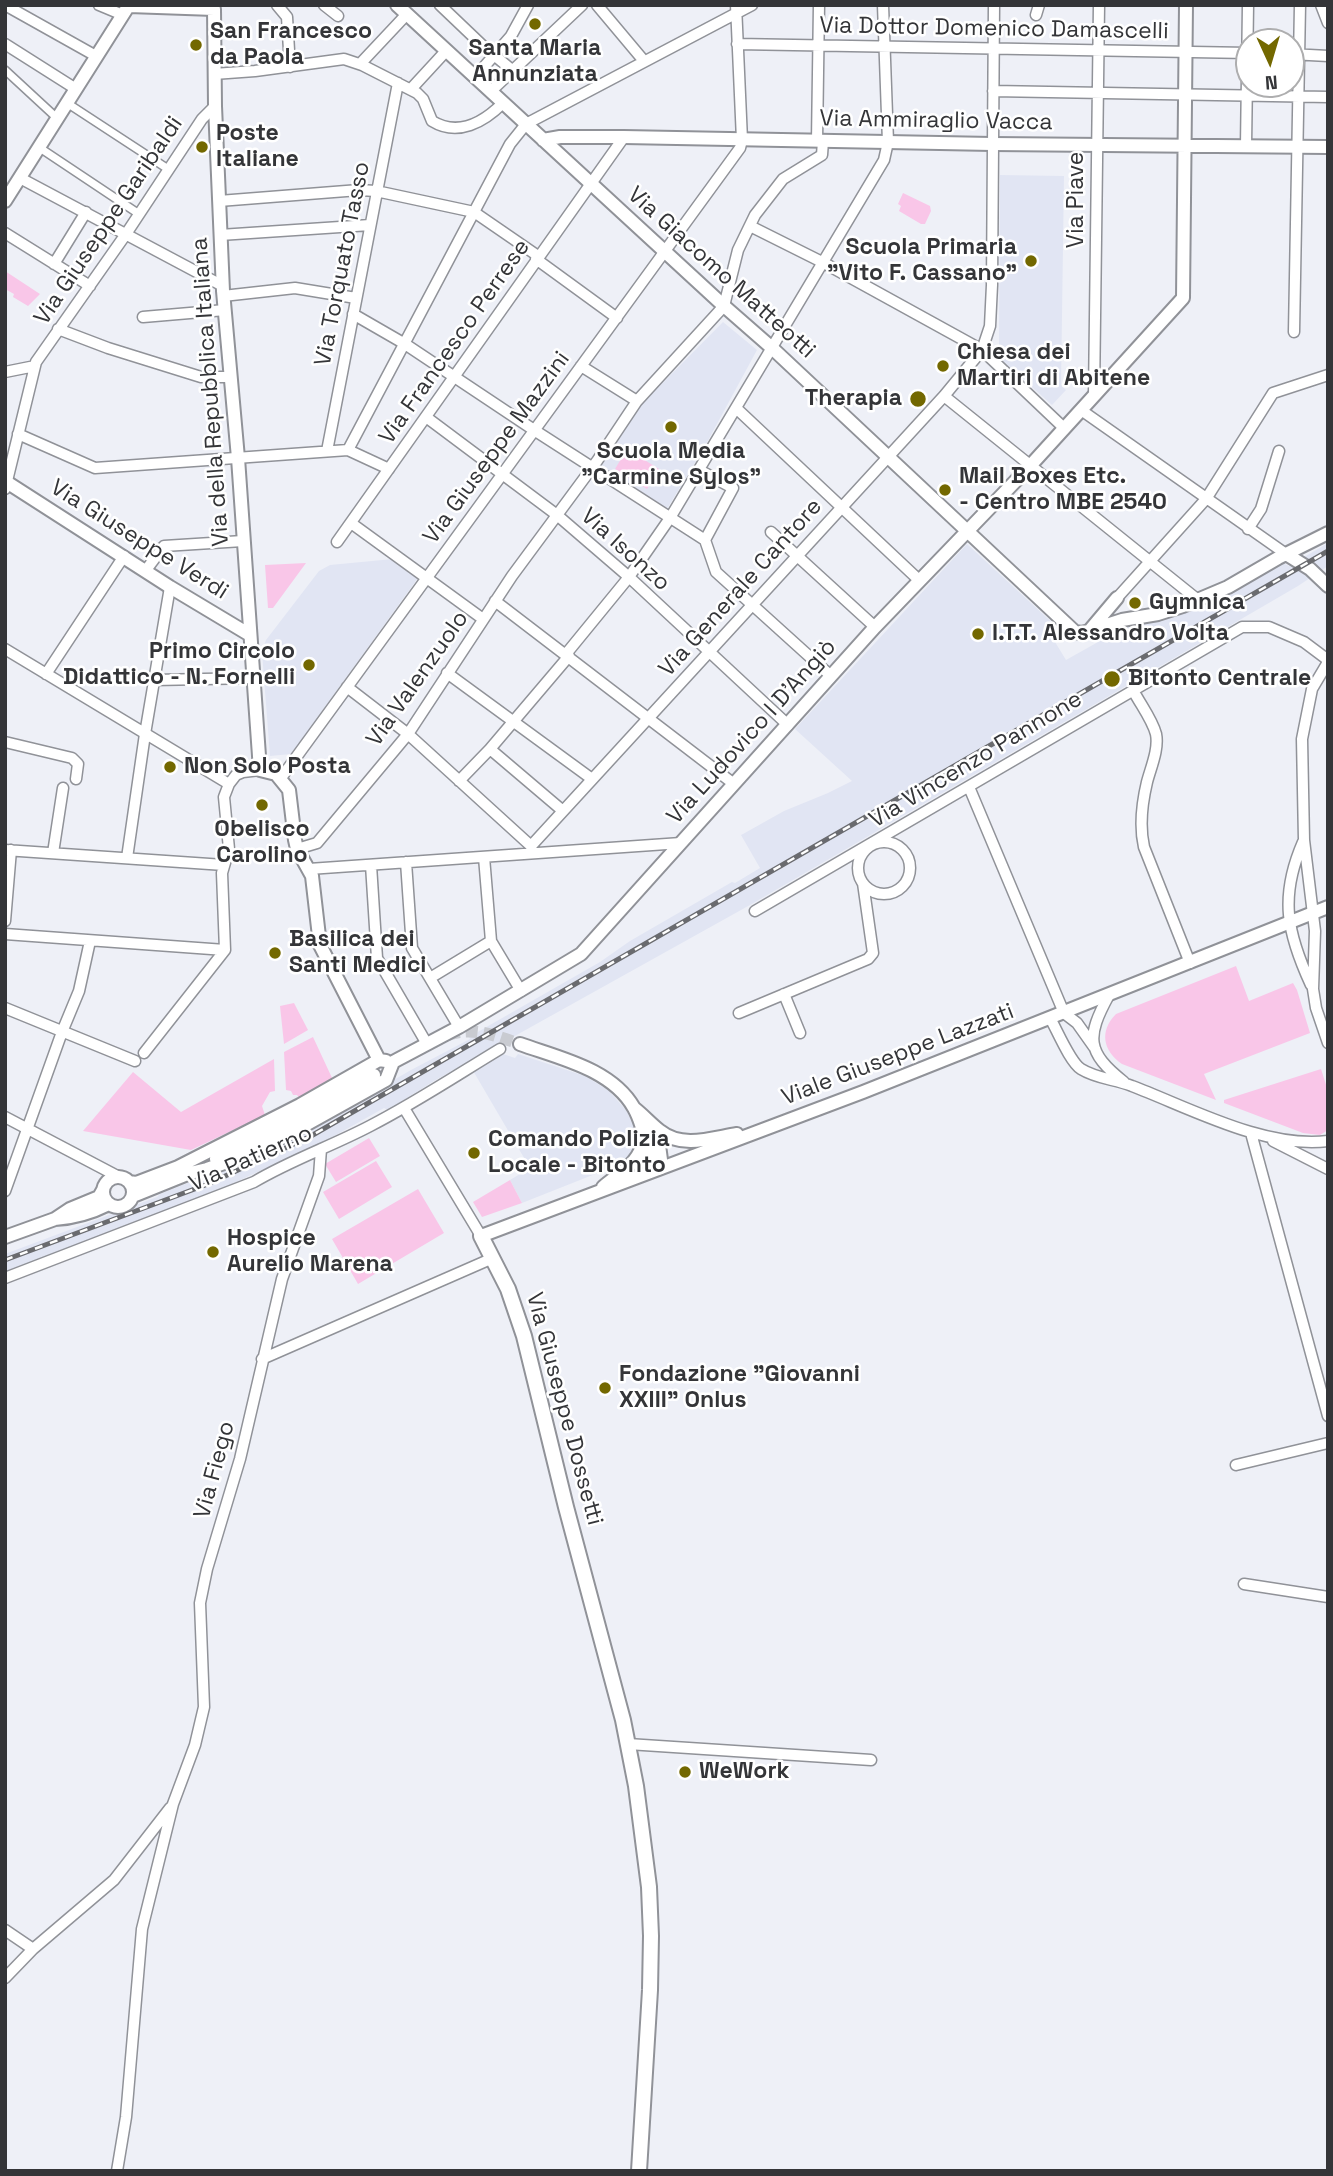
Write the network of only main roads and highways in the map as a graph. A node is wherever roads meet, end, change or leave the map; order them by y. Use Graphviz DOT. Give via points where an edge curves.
graph roads {
  1 [pos="481,1236"];
  2 [pos="639,2171"];
  1 -- 2 [label="main road, Via Giuseppe Dossetti" via="524,1336 628,1744 649,1887 651,1936"];
}
